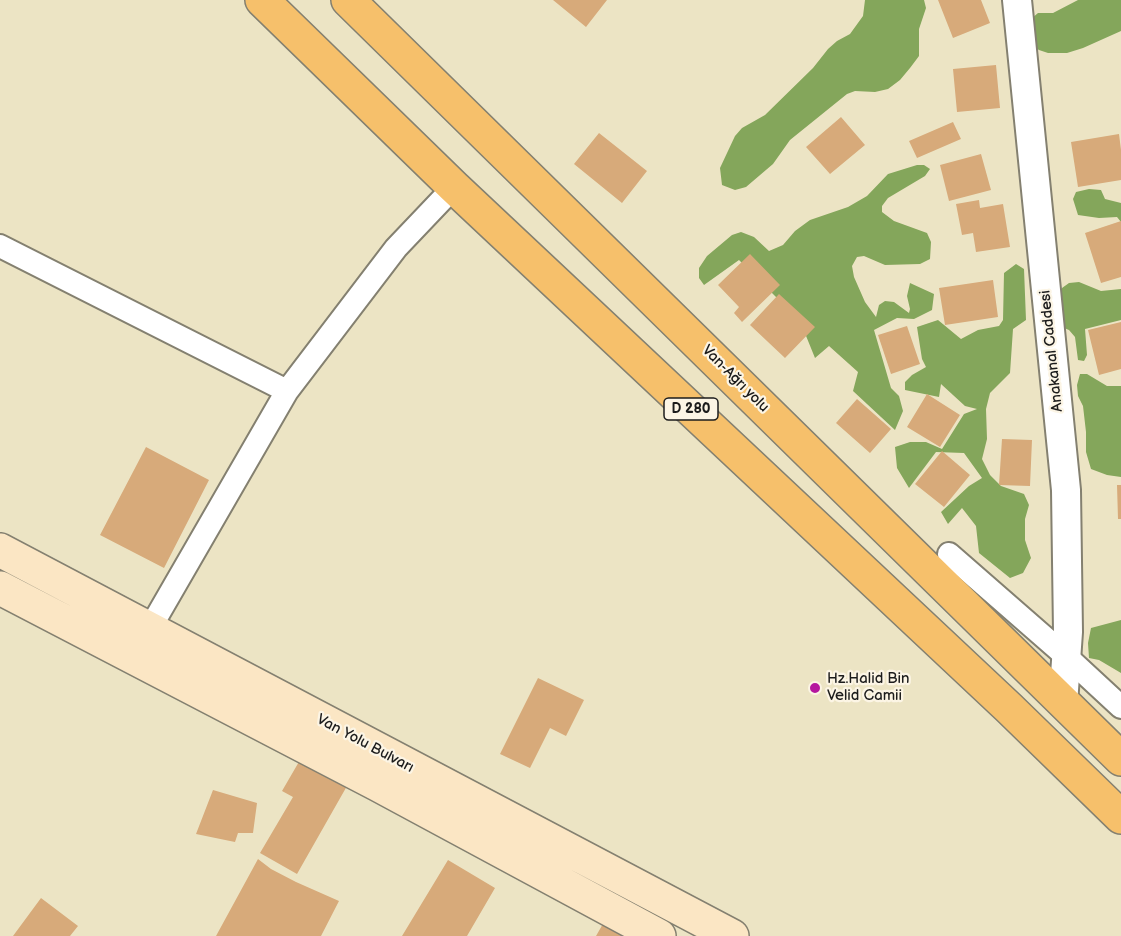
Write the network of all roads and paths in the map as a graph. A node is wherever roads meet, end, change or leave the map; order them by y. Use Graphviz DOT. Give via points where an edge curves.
graph roads {
  1 [pos="262,0"];
  2 [pos="348,0"];
  3 [pos="1017,0"];
  4 [pos="454,187"];
  5 [pos="0,246"];
  6 [pos="287,391"];
  7 [pos="0,550"];
  8 [pos="949,554"];
  9 [pos="0,588"];
  10 [pos="149,630"];
  11 [pos="1067,657"];
  12 [pos="1063,704"];
  13 [pos="1121,707"];
  14 [pos="1121,759"];
  15 [pos="1121,817"];
  16 [pos="660,936"];
  17 [pos="732,936"];
  1 -- 4 [label="highway, D 280"];
  2 -- 12 [label="highway, Van-Ağrı yolu"];
  3 -- 11 [label="street, Anakanal Caddesi" via="1066,490"];
  4 -- 6 [label="street" via="396,248"];
  4 -- 15 [label="highway, D 280"];
  5 -- 6 [label="street"];
  6 -- 10 [label="street"];
  7 -- 10 [label="main road, Van Yolu Bulvarı"];
  8 -- 11 [label="street"];
  9 -- 16 [label="main road"];
  10 -- 17 [label="main road, Van Yolu Bulvarı"];
  11 -- 12 [label="street, Anakanal Caddesi"];
  11 -- 13 [label="street"];
  12 -- 14 [label="highway, Van-Ağrı yolu"];
}
